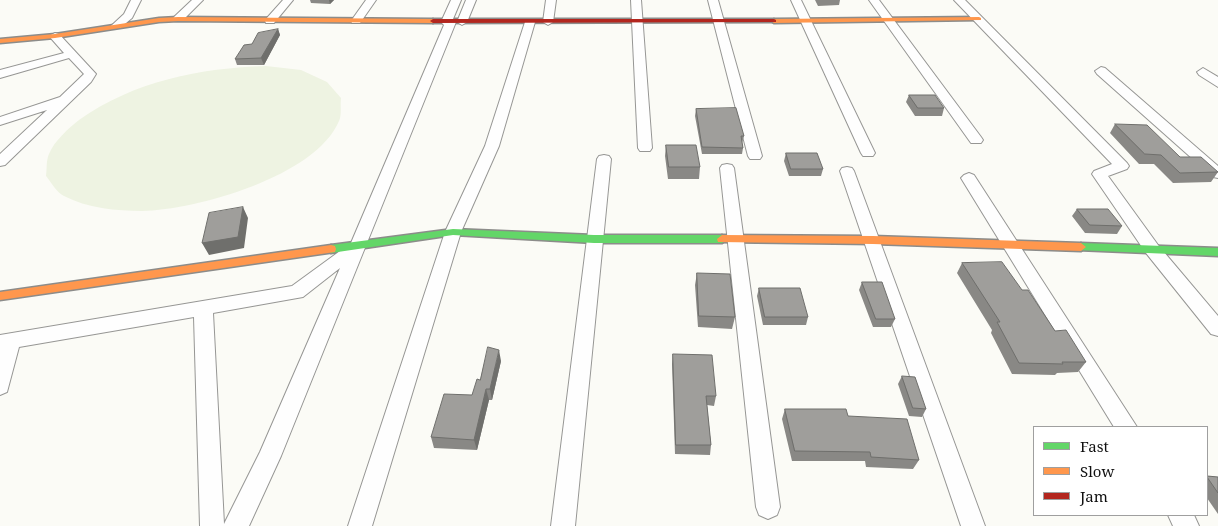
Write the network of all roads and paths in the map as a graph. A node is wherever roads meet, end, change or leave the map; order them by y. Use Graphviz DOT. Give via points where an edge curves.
graph roads {
  1 [pos="136,0"];
  2 [pos="198,0"];
  3 [pos="288,0"];
  4 [pos="371,0"];
  5 [pos="456,0"];
  6 [pos="471,0"];
  7 [pos="551,0"];
  8 [pos="636,0"];
  9 [pos="713,0"];
  10 [pos="796,0"];
  11 [pos="874,0"];
  12 [pos="959,0"];
  13 [pos="979,19"];
  14 [pos="178,20"];
  15 [pos="270,21"];
  16 [pos="356,21"];
  17 [pos="719,21"];
  18 [pos="807,21"];
  19 [pos="889,21"];
  20 [pos="453,22"];
  21 [pos="539,22"];
  22 [pos="638,22"];
  23 [pos="116,26"];
  24 [pos="55,36"];
  25 [pos="0,41"];
  26 [pos="72,54"];
  27 [pos="1101,72"];
  28 [pos="1203,72"];
  29 [pos="0,74"];
  30 [pos="1218,83"];
  31 [pos="65,100"];
  32 [pos="0,121"];
  33 [pos="976,140"];
  34 [pos="645,148"];
  35 [pos="868,153"];
  36 [pos="755,156"];
  37 [pos="604,159"];
  38 [pos="0,162"];
  39 [pos="727,168"];
  40 [pos="847,171"];
  41 [pos="1218,174"];
  42 [pos="969,178"];
  43 [pos="453,232"];
  44 [pos="735,238"];
  45 [pos="594,239"];
  46 [pos="873,240"];
  47 [pos="1012,244"];
  48 [pos="356,247"];
  49 [pos="1152,249"];
  50 [pos="1218,252"];
  51 [pos="0,296"];
  52 [pos="203,308"];
  53 [pos="1218,329"];
  54 [pos="6,342"];
  55 [pos="0,386"];
  56 [pos="1125,426"];
  57 [pos="768,507"];
  58 [pos="212,526"];
  59 [pos="236,526"];
  60 [pos="360,526"];
  61 [pos="563,526"];
  62 [pos="973,526"];
  1 -- 23 [label="street" via="128,16"];
  2 -- 14 [label="street"];
  3 -- 15 [label="street"];
  4 -- 16 [label="street"];
  5 -- 20 [label="street"];
  6 -- 20 [label="street"];
  7 -- 21 [label="street"];
  8 -- 22 [label="street"];
  9 -- 17 [label="street"];
  10 -- 18 [label="street"];
  11 -- 19 [label="street"];
  12 -- 13 [label="street"];
  13 -- 19 [label="street"];
  13 -- 49 [label="street" via="1122,166 1099,174"];
  14 -- 15 [label="street"];
  14 -- 23 [label="street"];
  15 -- 16 [label="street"];
  16 -- 20 [label="street"];
  17 -- 18 [label="street"];
  17 -- 22 [label="street"];
  17 -- 36 [label="street"];
  18 -- 19 [label="street"];
  18 -- 35 [label="street"];
  19 -- 33 [label="street"];
  20 -- 21 [label="street"];
  20 -- 48 [label="street"];
  21 -- 22 [label="street"];
  21 -- 43 [label="street" via="492,146"];
  22 -- 34 [label="street"];
  23 -- 24 [label="street"];
  24 -- 25 [label="street"];
  24 -- 26 [label="street"];
  26 -- 29 [label="street"];
  26 -- 31 [label="street" via="90,74"];
  27 -- 41 [label="street"];
  28 -- 30 [label="street"];
  31 -- 32 [label="street"];
  31 -- 38 [label="street"];
  37 -- 45 [label="street"];
  39 -- 44 [label="street"];
  40 -- 46 [label="street"];
  42 -- 47 [label="street"];
  43 -- 45 [label="street"];
  43 -- 48 [label="street"];
  43 -- 60 [label="street"];
  44 -- 45 [label="street"];
  44 -- 46 [label="street"];
  44 -- 57 [label="street"];
  45 -- 61 [label="street"];
  46 -- 47 [label="street"];
  46 -- 62 [label="street"];
  47 -- 49 [label="street"];
  47 -- 56 [label="street"];
  48 -- 51 [label="street"];
  48 -- 52 [label="street" via="297,292"];
  48 -- 59 [label="street" via="270,456"];
  49 -- 50 [label="street"];
  49 -- 53 [label="street"];
  52 -- 54 [label="street"];
  52 -- 58 [label="street"];
  54 -- 55 [label="street"];
}
